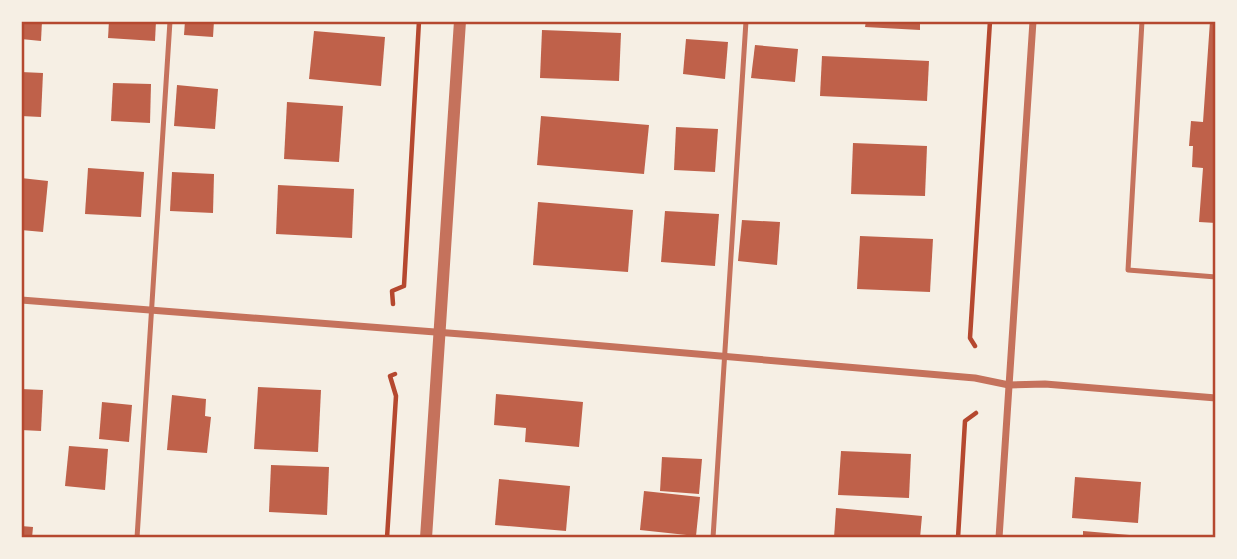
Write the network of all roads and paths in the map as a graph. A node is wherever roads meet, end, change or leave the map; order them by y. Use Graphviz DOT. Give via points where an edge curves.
graph roads {
  1 [pos="170,21"];
  2 [pos="419,21"];
  3 [pos="460,21"];
  4 [pos="746,21"];
  5 [pos="990,21"];
  6 [pos="1033,21"];
  7 [pos="1142,21"];
  8 [pos="1216,277"];
  9 [pos="21,300"];
  10 [pos="393,304"];
  11 [pos="152,311"];
  12 [pos="439,333"];
  13 [pos="975,346"];
  14 [pos="725,356"];
  15 [pos="395,374"];
  16 [pos="1009,385"];
  17 [pos="1216,398"];
  18 [pos="976,413"];
  19 [pos="137,538"];
  20 [pos="387,538"];
  21 [pos="426,538"];
  22 [pos="713,538"];
  23 [pos="958,538"];
  24 [pos="999,538"];
  1 -- 11 [label="lane"];
  2 -- 10 [label="path" via="404,286 392,291"];
  3 -- 12 [label="street"];
  4 -- 14 [label="lane"];
  5 -- 13 [label="path" via="970,338"];
  6 -- 16 [label="street"];
  7 -- 8 [label="lane" via="1128,270"];
  9 -- 11 [label="street"];
  11 -- 12 [label="street"];
  11 -- 19 [label="lane"];
  12 -- 14 [label="street"];
  12 -- 21 [label="street"];
  14 -- 16 [label="street"];
  14 -- 22 [label="lane"];
  15 -- 20 [label="path" via="390,376 396,396"];
  16 -- 17 [label="street"];
  16 -- 24 [label="street"];
  18 -- 23 [label="path" via="965,421"];
}
